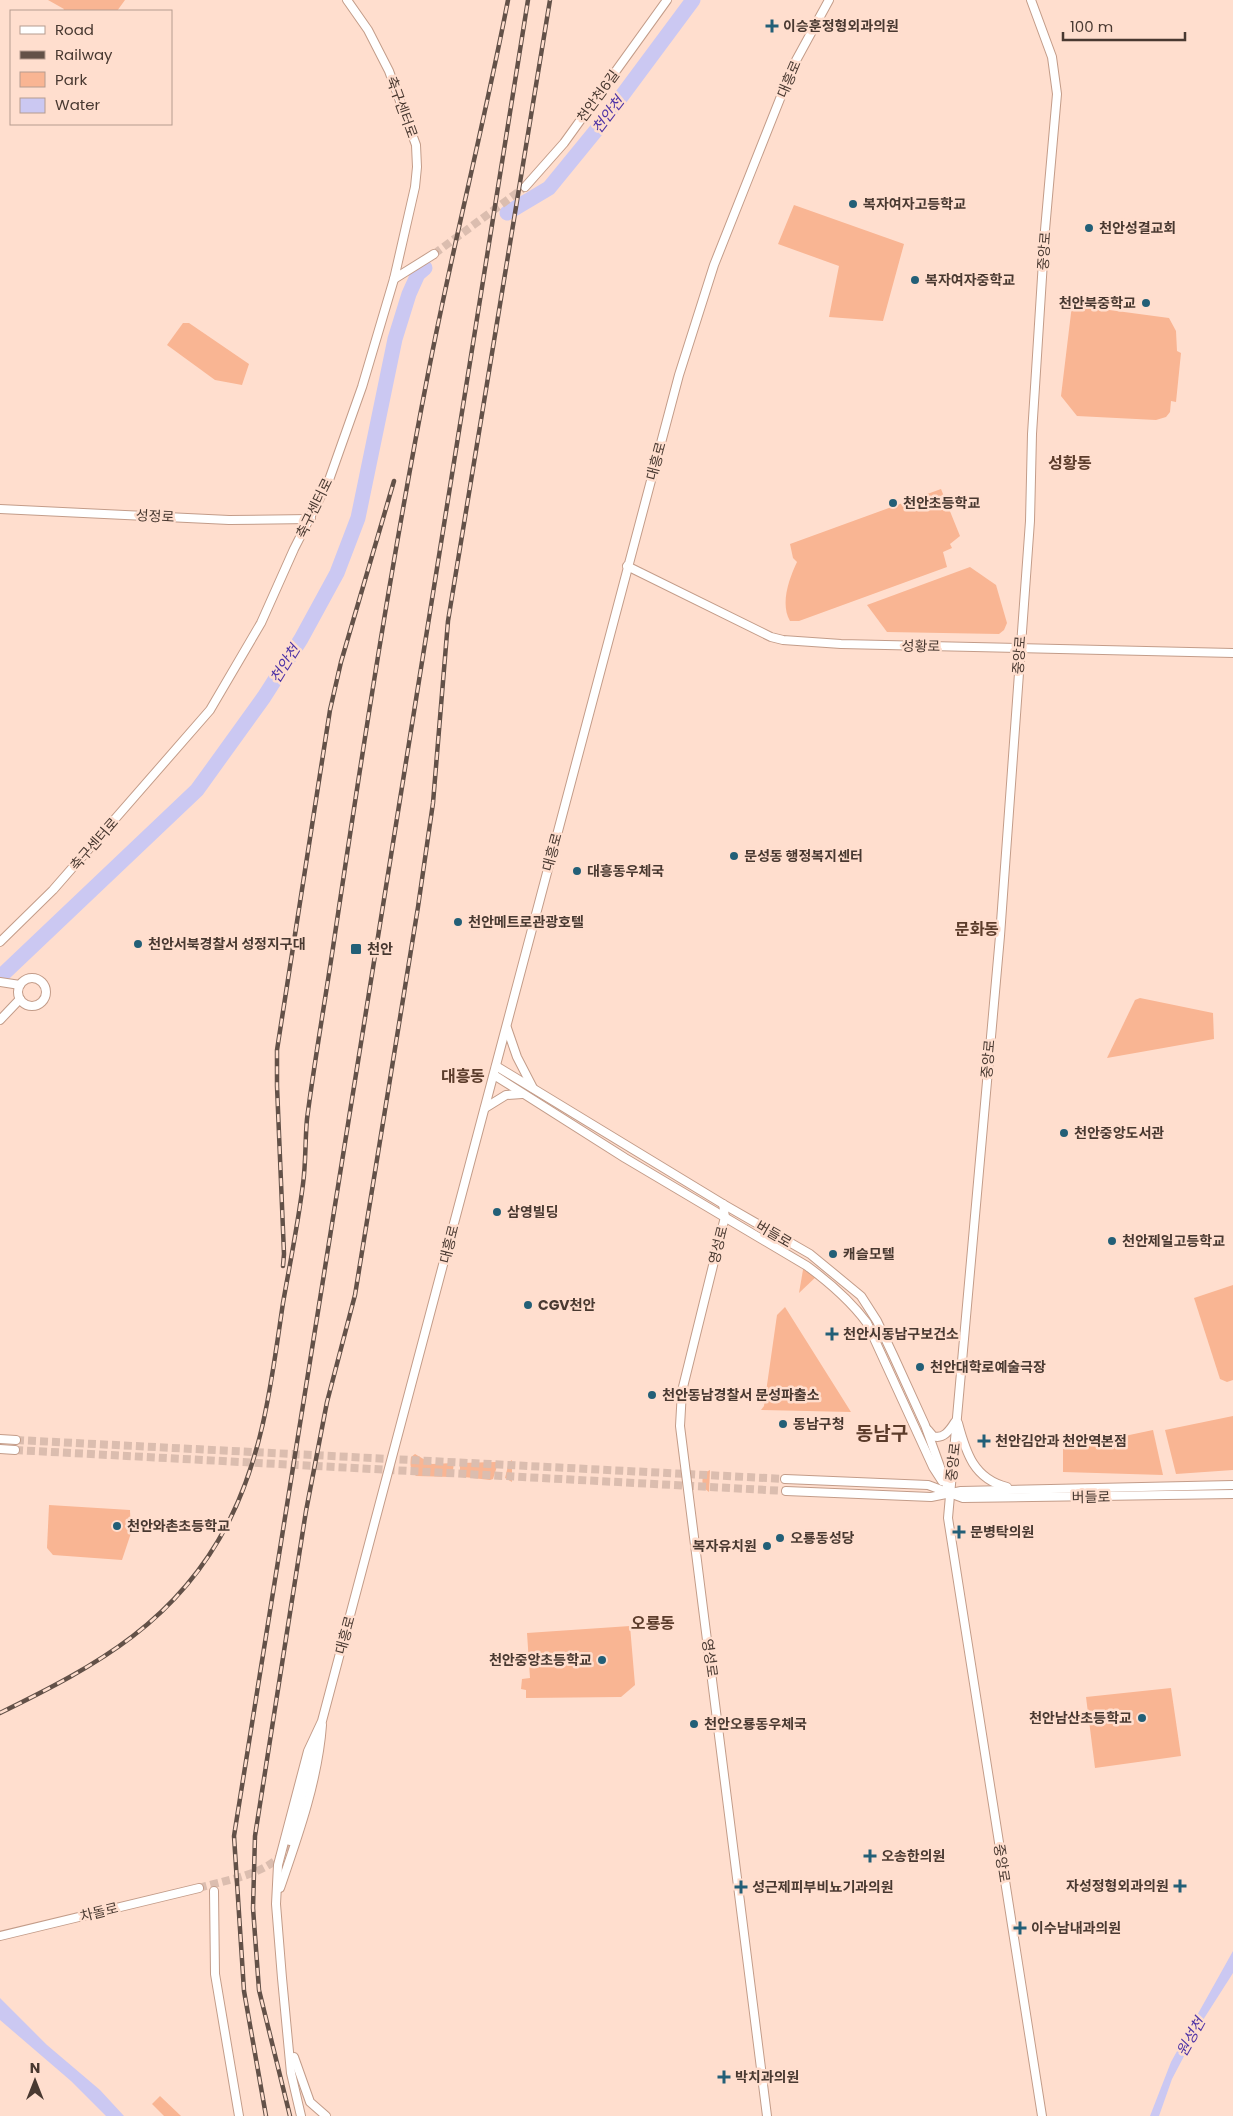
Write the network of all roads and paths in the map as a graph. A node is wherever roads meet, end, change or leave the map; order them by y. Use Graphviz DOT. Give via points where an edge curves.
graph roads {
  1 [pos="347,0"];
  2 [pos="667,0"];
  3 [pos="829,0"];
  4 [pos="1031,0"];
  5 [pos="525,187"];
  6 [pos="434,254"];
  7 [pos="394,279"];
  8 [pos="0,509"];
  9 [pos="311,519"];
  10 [pos="627,566"];
  11 [pos="1020,648"];
  12 [pos="1233,653"];
  13 [pos="0,942"];
  14 [pos="0,982"];
  15 [pos="20,985"];
  16 [pos="20,999"];
  17 [pos="0,1020"];
  18 [pos="506,1026"];
  19 [pos="496,1066"];
  20 [pos="494,1075"];
  21 [pos="534,1089"];
  22 [pos="522,1094"];
  23 [pos="485,1108"];
  24 [pos="723,1204"];
  25 [pos="725,1217"];
  26 [pos="957,1418"];
  27 [pos="925,1425"];
  28 [pos="0,1439"];
  29 [pos="16,1440"];
  30 [pos="0,1449"];
  31 [pos="15,1450"];
  32 [pos="785,1479"];
  33 [pos="1233,1485"];
  34 [pos="1016,1489"];
  35 [pos="786,1491"];
  36 [pos="950,1494"];
  37 [pos="1233,1494"];
  38 [pos="322,1721"];
  39 [pos="290,1841"];
  40 [pos="199,1888"];
  41 [pos="214,1891"];
  42 [pos="278,1894"];
  43 [pos="0,1936"];
  44 [pos="290,2046"];
  45 [pos="317,2108"];
  46 [pos="239,2116"];
  47 [pos="302,2116"];
  48 [pos="325,2116"];
  49 [pos="767,2116"];
  50 [pos="1042,2116"];
  1 -- 7 [label="street, 축구센터로" via="368,30 389,71 416,145 415,187"];
  2 -- 5 [label="street, 천안천6길" via="564,143"];
  3 -- 10 [label="street, 대흥로" via="793,66 714,265 679,375"];
  4 -- 11 [label="street, 중앙로" via="1052,57 1057,94 1045,230"];
  6 -- 7 [label="street"];
  7 -- 9 [label="street, 축구센터로" via="362,387 329,480"];
  8 -- 9 [label="street, 성정로" via="229,520"];
  9 -- 13 [label="street, 축구센터로" via="294,549 262,623 210,710 53,890"];
  10 -- 11 [label="street, 성황로" via="744,625 783,640"];
  10 -- 18 [label="street, 대흥로"];
  11 -- 12 [label="street, 성황로"];
  11 -- 26 [label="street, 중앙로" via="1000,936"];
  14 -- 15 [label="street"];
  15 -- 16 [label="street"];
  15 -- 16 [label="street" via="26,979 34,978 42,981 46,989 45,999 37,1005 27,1005"];
  16 -- 17 [label="street"];
  18 -- 19 [label="street, 대흥로"];
  18 -- 21 [label="street"];
  19 -- 20 [label="street, 대흥로"];
  19 -- 21 [label="street, 버들로"];
  20 -- 22 [label="street, 버들로"];
  20 -- 23 [label="street, 대흥로"];
  21 -- 24 [label="street, 버들로"];
  22 -- 23 [label="street" via="506,1095"];
  22 -- 25 [label="street, 버들로"];
  23 -- 38 [label="street, 대흥로"];
  24 -- 25 [label="street, 영성로"];
  24 -- 27 [label="street, 버들로" via="810,1254 861,1296 877,1321"];
  25 -- 36 [label="street, 버들로" via="807,1266 853,1304 867,1323 933,1467"];
  25 -- 49 [label="street, 영성로" via="682,1391 680,1426"];
  26 -- 27 [label="street" via="950,1431 937,1437"];
  26 -- 34 [label="street" via="970,1459 981,1475 995,1484"];
  26 -- 36 [label="street, 중앙로"];
  27 -- 36 [label="street, 버들로"];
  28 -- 29 [label="street"];
  30 -- 31 [label="street"];
  32 -- 36 [label="street" via="928,1485"];
  33 -- 34 [label="street, 버들로"];
  34 -- 36 [label="street, 버들로"];
  35 -- 36 [label="street"];
  36 -- 37 [label="street, 버들로" via="963,1498"];
  36 -- 50 [label="street, 중앙로" via="948,1518"];
  38 -- 39 [label="street"];
  38 -- 42 [label="street, 대흥로" via="320,1750"];
  38 -- 42 [label="street, 대흥로" via="308,1751 284,1837 278,1865"];
  40 -- 43 [label="street, 차돌로"];
  41 -- 46 [label="street" via="215,1974"];
  42 -- 44 [label="street, 대흥로" via="282,1978"];
  44 -- 45 [label="street" via="310,2102"];
  44 -- 47 [label="street" via="292,2073"];
  45 -- 47 [label="street" via="307,2110"];
  45 -- 48 [label="street"];
}
